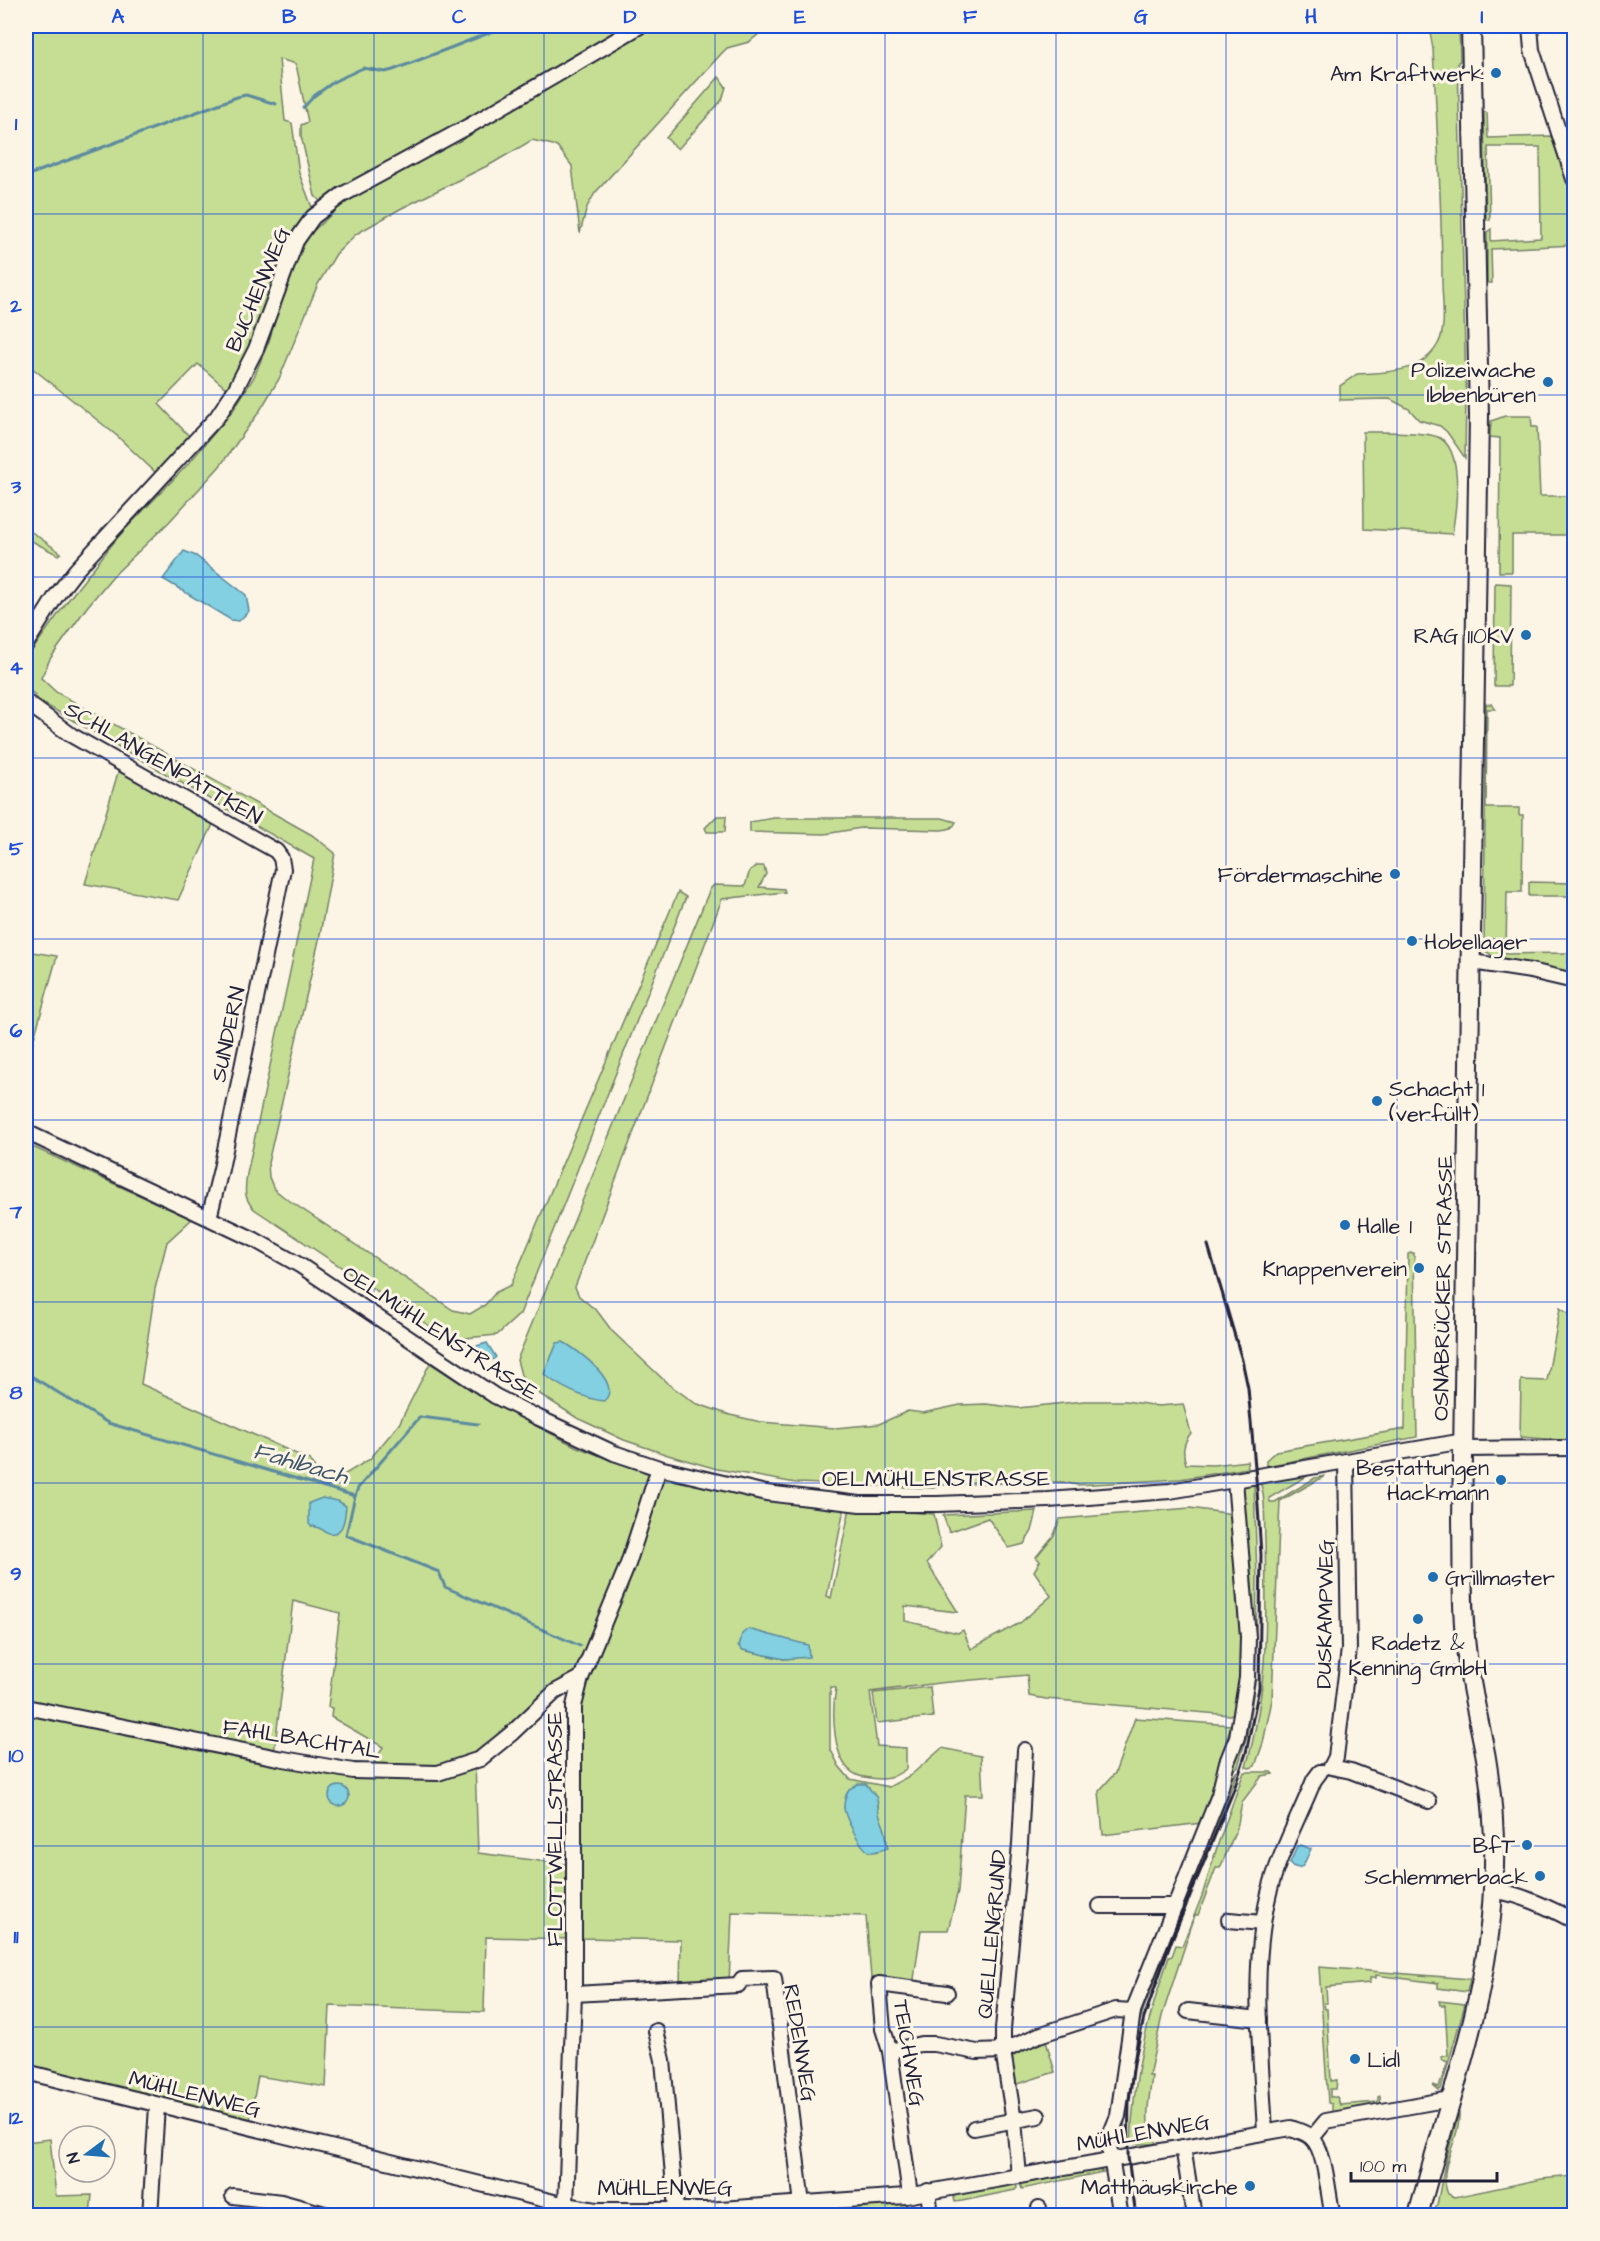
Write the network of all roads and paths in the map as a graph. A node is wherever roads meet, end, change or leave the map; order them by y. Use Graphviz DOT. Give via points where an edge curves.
graph roads {
  1 [pos="640,26"];
  2 [pos="1471,26"];
  3 [pos="1530,26"];
  4 [pos="1575,179"];
  5 [pos="26,644"];
  6 [pos="26,702"];
  7 [pos="281,858"];
  8 [pos="1472,962"];
  9 [pos="1575,981"];
  10 [pos="26,1132"];
  11 [pos="209,1218"];
  12 [pos="1464,1445"];
  13 [pos="1575,1448"];
  14 [pos="1346,1461"];
  15 [pos="659,1468"];
  16 [pos="1235,1480"];
  17 [pos="581,1678"];
  18 [pos="26,1707"];
  19 [pos="1025,1750"];
  20 [pos="1325,1769"];
  21 [pos="1429,1801"];
  22 [pos="1493,1890"];
  23 [pos="1100,1906"];
  24 [pos="1174,1906"];
  25 [pos="1229,1920"];
  26 [pos="1575,1921"];
  27 [pos="1262,1923"];
  28 [pos="947,1993"];
  29 [pos="574,1994"];
  30 [pos="1133,2011"];
  31 [pos="1188,2011"];
  32 [pos="1259,2019"];
  33 [pos="656,2031"];
  34 [pos="890,2051"];
  35 [pos="1003,2051"];
  36 [pos="26,2072"];
  37 [pos="1450,2099"];
  38 [pos="157,2106"];
  39 [pos="1038,2116"];
  40 [pos="1014,2121"];
  41 [pos="974,2128"];
  42 [pos="1265,2132"];
  43 [pos="1312,2138"];
  44 [pos="1183,2147"];
  45 [pos="1111,2159"];
  46 [pos="1019,2176"];
  47 [pos="928,2191"];
  48 [pos="910,2195"];
  49 [pos="233,2196"];
  50 [pos="802,2204"];
  51 [pos="565,2210"];
  52 [pos="676,2210"];
  53 [pos="706,2213"];
  54 [pos="150,2216"];
  55 [pos="332,2216"];
  56 [pos="931,2216"];
  57 [pos="1121,2216"];
  58 [pos="1194,2216"];
  59 [pos="1333,2216"];
  60 [pos="1418,2216"];
  1 -- 5 [label="street, BUCHENWEG" via="342,195 313,217 296,241 256,349 235,390 209,426 76,570"];
  2 -- 8 [label="main road, OSNABRÜCKER STRASSE" via="1479,416"];
  3 -- 4 [label="street" via="1532,50"];
  6 -- 7 [label="street, SCHLANGENPÄTTKEN" via="71,735 232,825 276,851"];
  7 -- 11 [label="street, SUNDERN" via="283,869"];
  8 -- 9 [label="street"];
  8 -- 12 [label="main road, OSNABRÜCKER STRASSE"];
  10 -- 11 [label="street, OELMÜHLENSTRASSE"];
  11 -- 15 [label="street, OELMÜHLENSTRASSE" via="302,1266 495,1396 581,1438"];
  12 -- 13 [label="street, OELMÜHLENSTRASSE"];
  12 -- 14 [label="street, OELMÜHLENSTRASSE"];
  12 -- 22 [label="main road, OSNABRÜCKER STRASSE" via="1464,1615 1492,1806"];
  14 -- 16 [label="street, OELMÜHLENSTRASSE"];
  14 -- 20 [label="street, DUSKAMPWEG" via="1348,1649 1336,1757"];
  15 -- 16 [label="street, OELMÜHLENSTRASSE" via="766,1494 860,1504 1048,1500 1170,1491"];
  15 -- 17 [label="street, FLOTTWELLSTRASSE" via="628,1564"];
  16 -- 24 [label="street" via="1248,1637 1246,1678 1237,1737 1219,1794"];
  17 -- 18 [label="street, FAHLBACHTAL" via="555,1692 480,1759 438,1773 353,1771"];
  17 -- 29 [label="street, FLOTTWELLSTRASSE" via="574,1706"];
  19 -- 35 [label="street, QUELLENGRUND"];
  20 -- 21 [label="street" via="1351,1771"];
  20 -- 27 [label="street, DUSKAMPWEG" via="1314,1780 1272,1880"];
  22 -- 26 [label="street" via="1543,1904"];
  22 -- 37 [label="main road, OSNABRÜCKER STRASSE" via="1483,1977 1472,2030"];
  23 -- 24 [label="street"];
  24 -- 30 [label="street"];
  25 -- 27 [label="street"];
  27 -- 32 [label="street, DUSKAMPWEG"];
  28 -- 34 [label="street, TEICHWEG" via="879,1984"];
  29 -- 50 [label="street, REDENWEG" via="738,1985 742,1979 774,1978"];
  29 -- 51 [label="street, FLOTTWELLSTRASSE"];
  30 -- 35 [label="street" via="1116,2010"];
  30 -- 45 [label="street" via="1118,2116 1108,2140"];
  31 -- 32 [label="street"];
  32 -- 42 [label="street, DUSKAMPWEG"];
  33 -- 52 [label="street" via="663,2060"];
  34 -- 35 [label="street" via="935,2044 977,2052"];
  34 -- 48 [label="street, TEICHWEG"];
  35 -- 40 [label="street, QUELLENGRUND"];
  36 -- 38 [label="street, MÜHLENWEG"];
  37 -- 43 [label="street" via="1326,2121"];
  37 -- 60 [label="main road, OSNABRÜCKER STRASSE"];
  38 -- 51 [label="street, MÜHLENWEG"];
  38 -- 54 [label="street"];
  39 -- 40 [label="street"];
  40 -- 41 [label="street"];
  40 -- 46 [label="street, QUELLENGRUND"];
  42 -- 43 [label="street, MÜHLENWEG" via="1292,2128"];
  42 -- 44 [label="street, MÜHLENWEG"];
  43 -- 59 [label="street" via="1320,2150"];
  44 -- 45 [label="street, MÜHLENWEG"];
  44 -- 58 [label="street"];
  45 -- 46 [label="street, MÜHLENWEG"];
  45 -- 57 [label="street"];
  46 -- 47 [label="street, MÜHLENWEG"];
  47 -- 48 [label="street, MÜHLENWEG"];
  47 -- 56 [label="street"];
  48 -- 50 [label="street, MÜHLENWEG"];
  49 -- 55 [label="street" via="281,2202"];
  50 -- 53 [label="street, MÜHLENWEG"];
  51 -- 52 [label="street, MÜHLENWEG"];
  52 -- 53 [label="street, MÜHLENWEG"];
}
